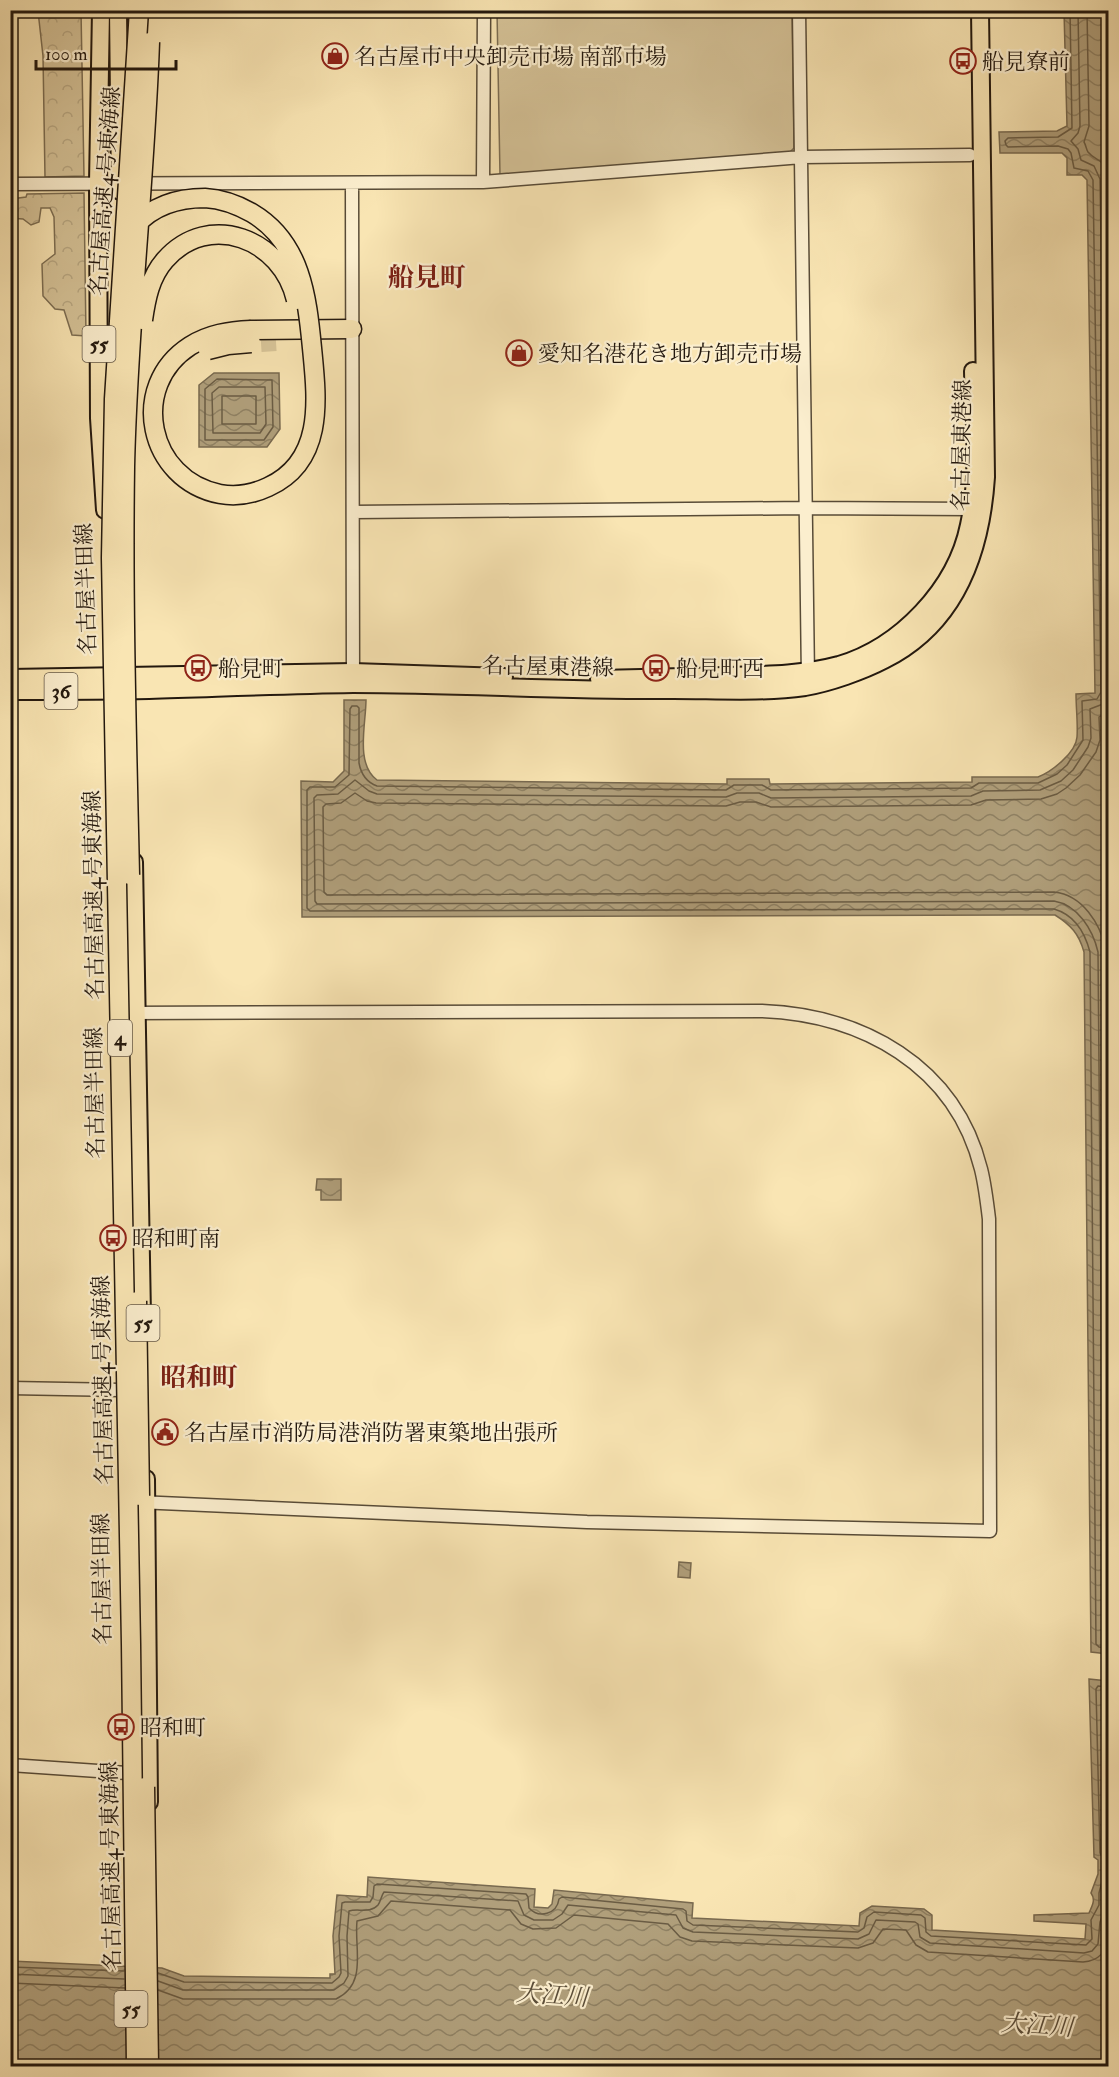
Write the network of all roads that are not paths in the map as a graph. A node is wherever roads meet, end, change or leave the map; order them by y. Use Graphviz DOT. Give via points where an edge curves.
graph roads {
  1 [pos="101,10"];
  2 [pos="118,10"];
  3 [pos="140,10"];
  4 [pos="152,10"];
  5 [pos="484,10"];
  6 [pos="799,10"];
  7 [pos="968,10"];
  8 [pos="980,10"];
  9 [pos="970,155"];
  10 [pos="802,157"];
  11 [pos="483,182"];
  12 [pos="98,183"];
  13 [pos="120,183"];
  14 [pos="352,183"];
  15 [pos="10,184"];
  16 [pos="352,335"];
  17 [pos="260,339"];
  18 [pos="806,508"];
  19 [pos="972,509"];
  20 [pos="353,512"];
  21 [pos="125,557"];
  22 [pos="10,678"];
  23 [pos="353,678"];
  24 [pos="808,679"];
  25 [pos="119,686"];
  26 [pos="10,691"];
  27 [pos="115,1013"];
  28 [pos="137,1013"];
  29 [pos="10,1388"];
  30 [pos="121,1390"];
  31 [pos="147,1502"];
  32 [pos="123,1503"];
  33 [pos="10,1765"];
  34 [pos="128,1773"];
  35 [pos="134,2067"];
  36 [pos="149,2067"];
  37 [pos="153,2067"];
  1 -- 12 [label="main road, 名古屋半田線 / 55"];
  2 -- 13 [label="main road, 名古屋半田線 / 55"];
  3 -- 25 [label="highway, 名古屋高速4号東海線 / 4, bridge" via="114,410 111,546"];
  4 -- 21 [label="highway, 名古屋高速4号東海線 / 4, bridge" via="128,398"];
  5 -- 11 [label="street"];
  6 -- 10 [label="street"];
  7 -- 9 [label="main road, 名古屋東港線"];
  8 -- 24 [label="main road, 名古屋東港線" via="986,477 978,538 961,584 919,637 884,660 843,676"];
  9 -- 10 [label="street"];
  9 -- 19 [label="main road, 名古屋東港線" via="975,484"];
  10 -- 11 [label="street"];
  10 -- 18 [label="street"];
  11 -- 14 [label="street"];
  12 -- 13 [label="street"];
  12 -- 15 [label="street"];
  12 -- 25 [label="main road, 名古屋半田線 / 55" via="99,418"];
  13 -- 14 [label="street"];
  13 -- 25 [label="main road, 名古屋半田線 / 55"];
  14 -- 16 [label="street"];
  16 -- 17 [label="highway"];
  16 -- 17 [label="highway"];
  16 -- 20 [label="street"];
  17 -- 21 [label="highway, bridge" via="219,346 194,358 175,378 168,396 166,426 172,445 190,467 214,481 233,483 260,478 276,468 295,446 307,399 295,295 273,255 236,237 196,238 179,247 158,269 146,300 135,387"];
  17 -- 25 [label="highway, bridge" via="216,334 189,347 167,369 154,397 154,429 165,457 186,480 221,495 251,493 284,478 302,458 313,433 316,387 301,275 291,252 275,232 255,215 232,204 208,199 174,201 147,214 132,229 119,250 112,277 102,418 101,528"];
  18 -- 19 [label="street"];
  18 -- 20 [label="street"];
  18 -- 24 [label="street"];
  19 -- 24 [label="main road, 名古屋東港線" via="954,569 923,611 869,652"];
  20 -- 23 [label="street"];
  21 -- 36 [label="highway, 名古屋高速4号東海線 / 4, bridge"];
  22 -- 25 [label="main road, 36"];
  23 -- 24 [label="main road, 名古屋東港線" via="592,691 772,689"];
  23 -- 25 [label="main road, 名古屋東港線"];
  25 -- 26 [label="main road, 36"];
  25 -- 27 [label="main road, 名古屋半田線 / 55"];
  25 -- 28 [label="main road, 名古屋半田線 / 55"];
  25 -- 35 [label="highway, 名古屋高速4号東海線 / 4, bridge"];
  27 -- 28 [label="street"];
  27 -- 30 [label="main road, 名古屋半田線 / 55"];
  28 -- 31 [label="main road, 名古屋半田線 / 55"];
  28 -- 31 [label="street" via="762,1011 837,1022 885,1043 920,1069 950,1103 973,1144 989,1219 990,1531 586,1522"];
  29 -- 30 [label="street"];
  30 -- 32 [label="main road, 名古屋半田線 / 55"];
  31 -- 32 [label="street"];
  31 -- 37 [label="main road, 名古屋半田線 / 55, bridge"];
  32 -- 34 [label="main road, 名古屋半田線 / 55"];
  33 -- 34 [label="street"];
  34 -- 35 [label="main road, 名古屋半田線 / 55, bridge"];
}
